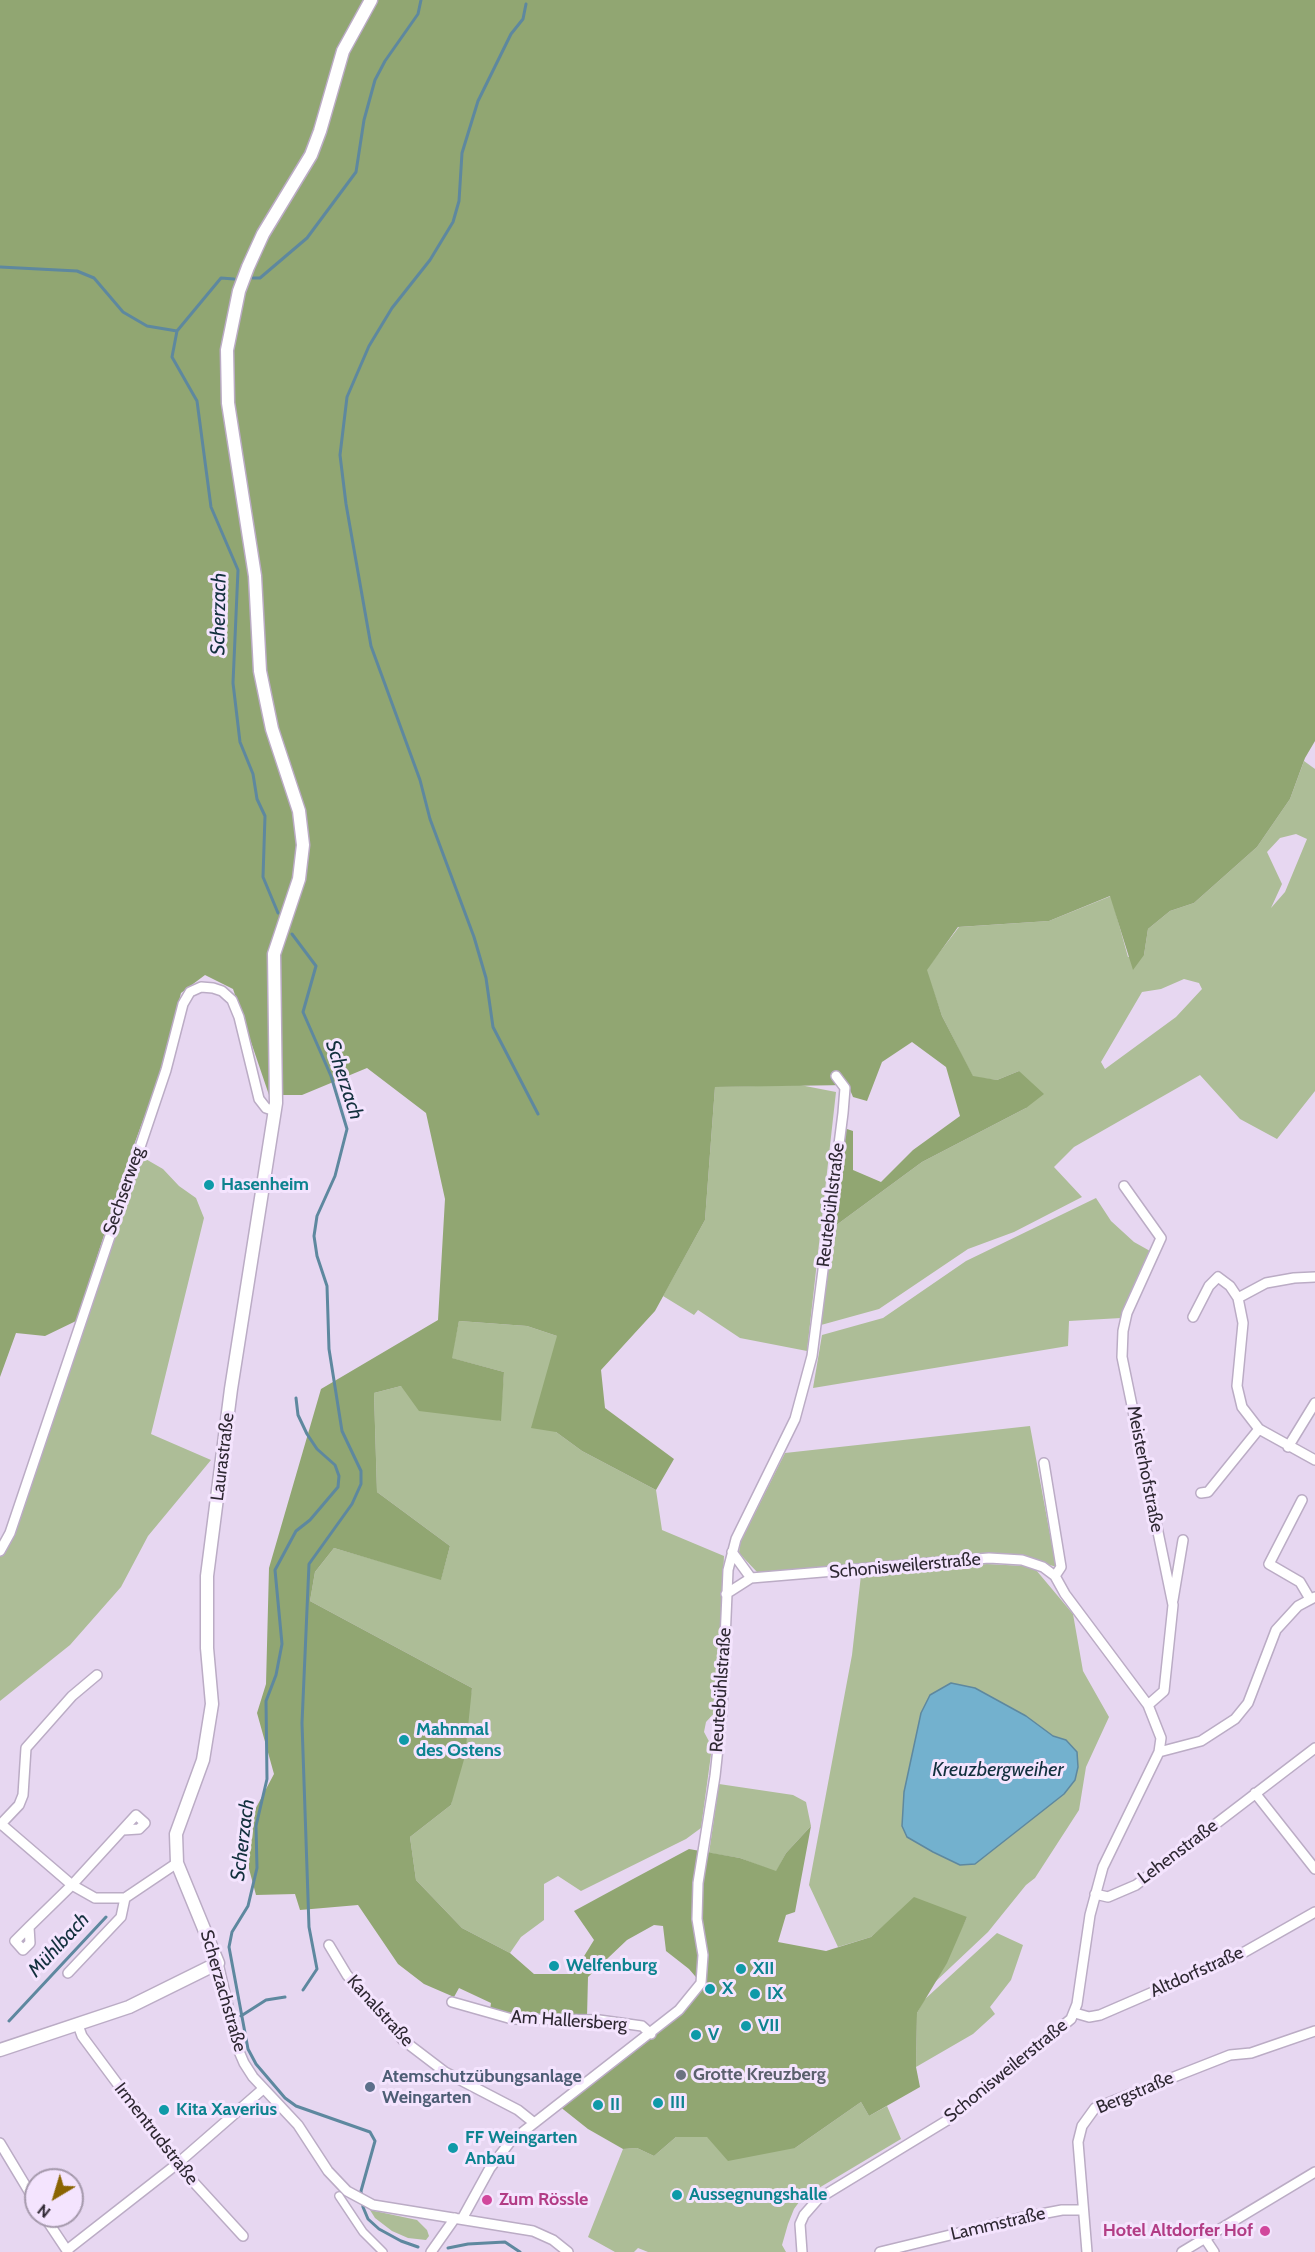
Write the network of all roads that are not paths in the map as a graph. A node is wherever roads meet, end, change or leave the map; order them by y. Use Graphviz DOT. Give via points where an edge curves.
graph roads {
  1 [pos="371,0"];
  2 [pos="836,1076"];
  3 [pos="275,1112"];
  4 [pos="1124,1186"];
  5 [pos="1315,1277"];
  6 [pos="1238,1298"];
  7 [pos="1193,1317"];
  8 [pos="1315,1403"];
  9 [pos="1260,1429"];
  10 [pos="1288,1447"];
  11 [pos="1315,1460"];
  12 [pos="1044,1463"];
  13 [pos="1201,1493"];
  14 [pos="1302,1500"];
  15 [pos="1184,1540"];
  16 [pos="0,1551"];
  17 [pos="732,1552"];
  18 [pos="1055,1576"];
  19 [pos="750,1578"];
  20 [pos="726,1594"];
  21 [pos="1313,1598"];
  22 [pos="1173,1605"];
  23 [pos="97,1675"];
  24 [pos="1148,1705"];
  25 [pos="1315,1748"];
  26 [pos="1159,1752"];
  27 [pos="1256,1793"];
  28 [pos="0,1825"];
  29 [pos="123,1830"];
  30 [pos="177,1863"];
  31 [pos="1315,1869"];
  32 [pos="72,1886"];
  33 [pos="1095,1894"];
  34 [pos="125,1898"];
  35 [pos="1315,1912"];
  36 [pos="29,1928"];
  37 [pos="329,1945"];
  38 [pos="218,1963"];
  39 [pos="68,1973"];
  40 [pos="452,2002"];
  41 [pos="1075,2013"];
  42 [pos="78,2025"];
  43 [pos="1315,2031"];
  44 [pos="651,2034"];
  45 [pos="0,2050"];
  46 [pos="263,2089"];
  47 [pos="533,2122"];
  48 [pos="0,2143"];
  49 [pos="177,2164"];
  50 [pos="1315,2172"];
  51 [pos="24,2183"];
  52 [pos="339,2196"];
  53 [pos="1082,2210"];
  54 [pos="459,2218"];
  55 [pos="52,2228"];
  56 [pos="243,2236"];
  57 [pos="1204,2237"];
  58 [pos="67,2251"];
  59 [pos="435,2251"];
  60 [pos="383,2252"];
  61 [pos="568,2252"];
  62 [pos="802,2252"];
  63 [pos="880,2252"];
  64 [pos="1087,2252"];
  65 [pos="1182,2252"];
  66 [pos="1214,2252"];
  1 -- 3 [label="street, Laurastraße" via="343,51 311,155 263,234 245,275 227,350 228,403 255,576 260,671 272,729 299,811 303,845 299,879 274,954"];
  2 -- 17 [label="street, Reutebühlstraße" via="845,1088 843,1113 810,1365 795,1419"];
  3 -- 16 [label="street, Sechserweg" via="259,1099 232,1000 213,988 201,987 190,992 14,1522"];
  3 -- 30 [label="street, Laurastraße" via="207,1576 212,1704 203,1760 176,1834"];
  4 -- 22 [label="street, Meisterhofstraße" via="1161,1238 1127,1313 1122,1357"];
  5 -- 6 [label="street" via="1266,1283"];
  6 -- 7 [label="street" via="1218,1277"];
  6 -- 9 [label="street" via="1243,1323 1237,1386 1242,1407"];
  8 -- 10 [label="street"];
  9 -- 10 [label="street"];
  9 -- 13 [label="street" via="1208,1492"];
  10 -- 11 [label="street"];
  12 -- 18 [label="street" via="1061,1567"];
  14 -- 21 [label="street" via="1269,1564 1300,1582"];
  15 -- 22 [label="street, Meisterhofstraße"];
  17 -- 19 [label="street"];
  17 -- 20 [label="street, Reutebühlstraße"];
  18 -- 19 [label="street, Schonisweilerstraße" via="1023,1560 989,1558"];
  18 -- 24 [label="street"];
  19 -- 20 [label="street, Schonisweilerstraße"];
  20 -- 44 [label="street, Reutebühlstraße" via="722,1711 698,1883 696,1918 703,1974 688,2002"];
  21 -- 26 [label="street" via="1298,1606 1276,1630 1248,1703 1235,1719 1201,1741"];
  22 -- 24 [label="street, Meisterhofstraße" via="1164,1691"];
  23 -- 28 [label="street" via="72,1696 26,1748 23,1795"];
  24 -- 26 [label="street" via="1161,1738"];
  25 -- 27 [label="street, Lehenstraße"];
  26 -- 33 [label="street, Schonisweilerstraße" via="1103,1867"];
  27 -- 31 [label="street"];
  27 -- 33 [label="street, Lehenstraße" via="1136,1885 1108,1897"];
  28 -- 32 [label="street"];
  29 -- 32 [label="street"];
  30 -- 34 [label="street"];
  30 -- 38 [label="street, Scherzachstraße"];
  32 -- 34 [label="street" via="95,1898"];
  32 -- 36 [label="street"];
  33 -- 41 [label="street, Schonisweilerstraße"];
  34 -- 39 [label="street" via="121,1917"];
  35 -- 41 [label="street, Altdorfstraße" via="1241,1954 1100,2015"];
  37 -- 47 [label="street, Kanalstraße" via="347,1975 403,2040 445,2072 518,2109"];
  38 -- 42 [label="street" via="129,2007"];
  38 -- 46 [label="street, Scherzachstraße" via="238,2049"];
  40 -- 44 [label="street, Am Hallersberg" via="512,2019 599,2020 642,2026"];
  41 -- 62 [label="street, Schonisweilerstraße" via="1048,2040 946,2121 818,2199 800,2224"];
  42 -- 45 [label="street"];
  42 -- 49 [label="street, Irmentrudstraße" via="82,2036"];
  43 -- 53 [label="street, Bergstraße" via="1251,2053 1230,2055 1095,2108 1082,2126 1078,2142"];
  44 -- 47 [label="street, Reutebühlstraße"];
  46 -- 49 [label="street"];
  46 -- 54 [label="street, Scherzachstraße" via="298,2125 337,2182 356,2197 373,2205"];
  47 -- 54 [label="street, Reutebühlstraße" via="498,2156"];
  48 -- 51 [label="street"];
  49 -- 56 [label="street, Irmentrudstraße"];
  49 -- 58 [label="street"];
  50 -- 57 [label="street"];
  52 -- 60 [label="street" via="363,2232"];
  53 -- 63 [label="street, Lammstraße" via="1020,2218"];
  53 -- 64 [label="street, Bergstraße"];
  54 -- 59 [label="street"];
  54 -- 61 [label="street, Scherzachstraße" via="533,2232"];
  55 -- 58 [label="street"];
  57 -- 65 [label="street"];
  57 -- 66 [label="street"];
}
